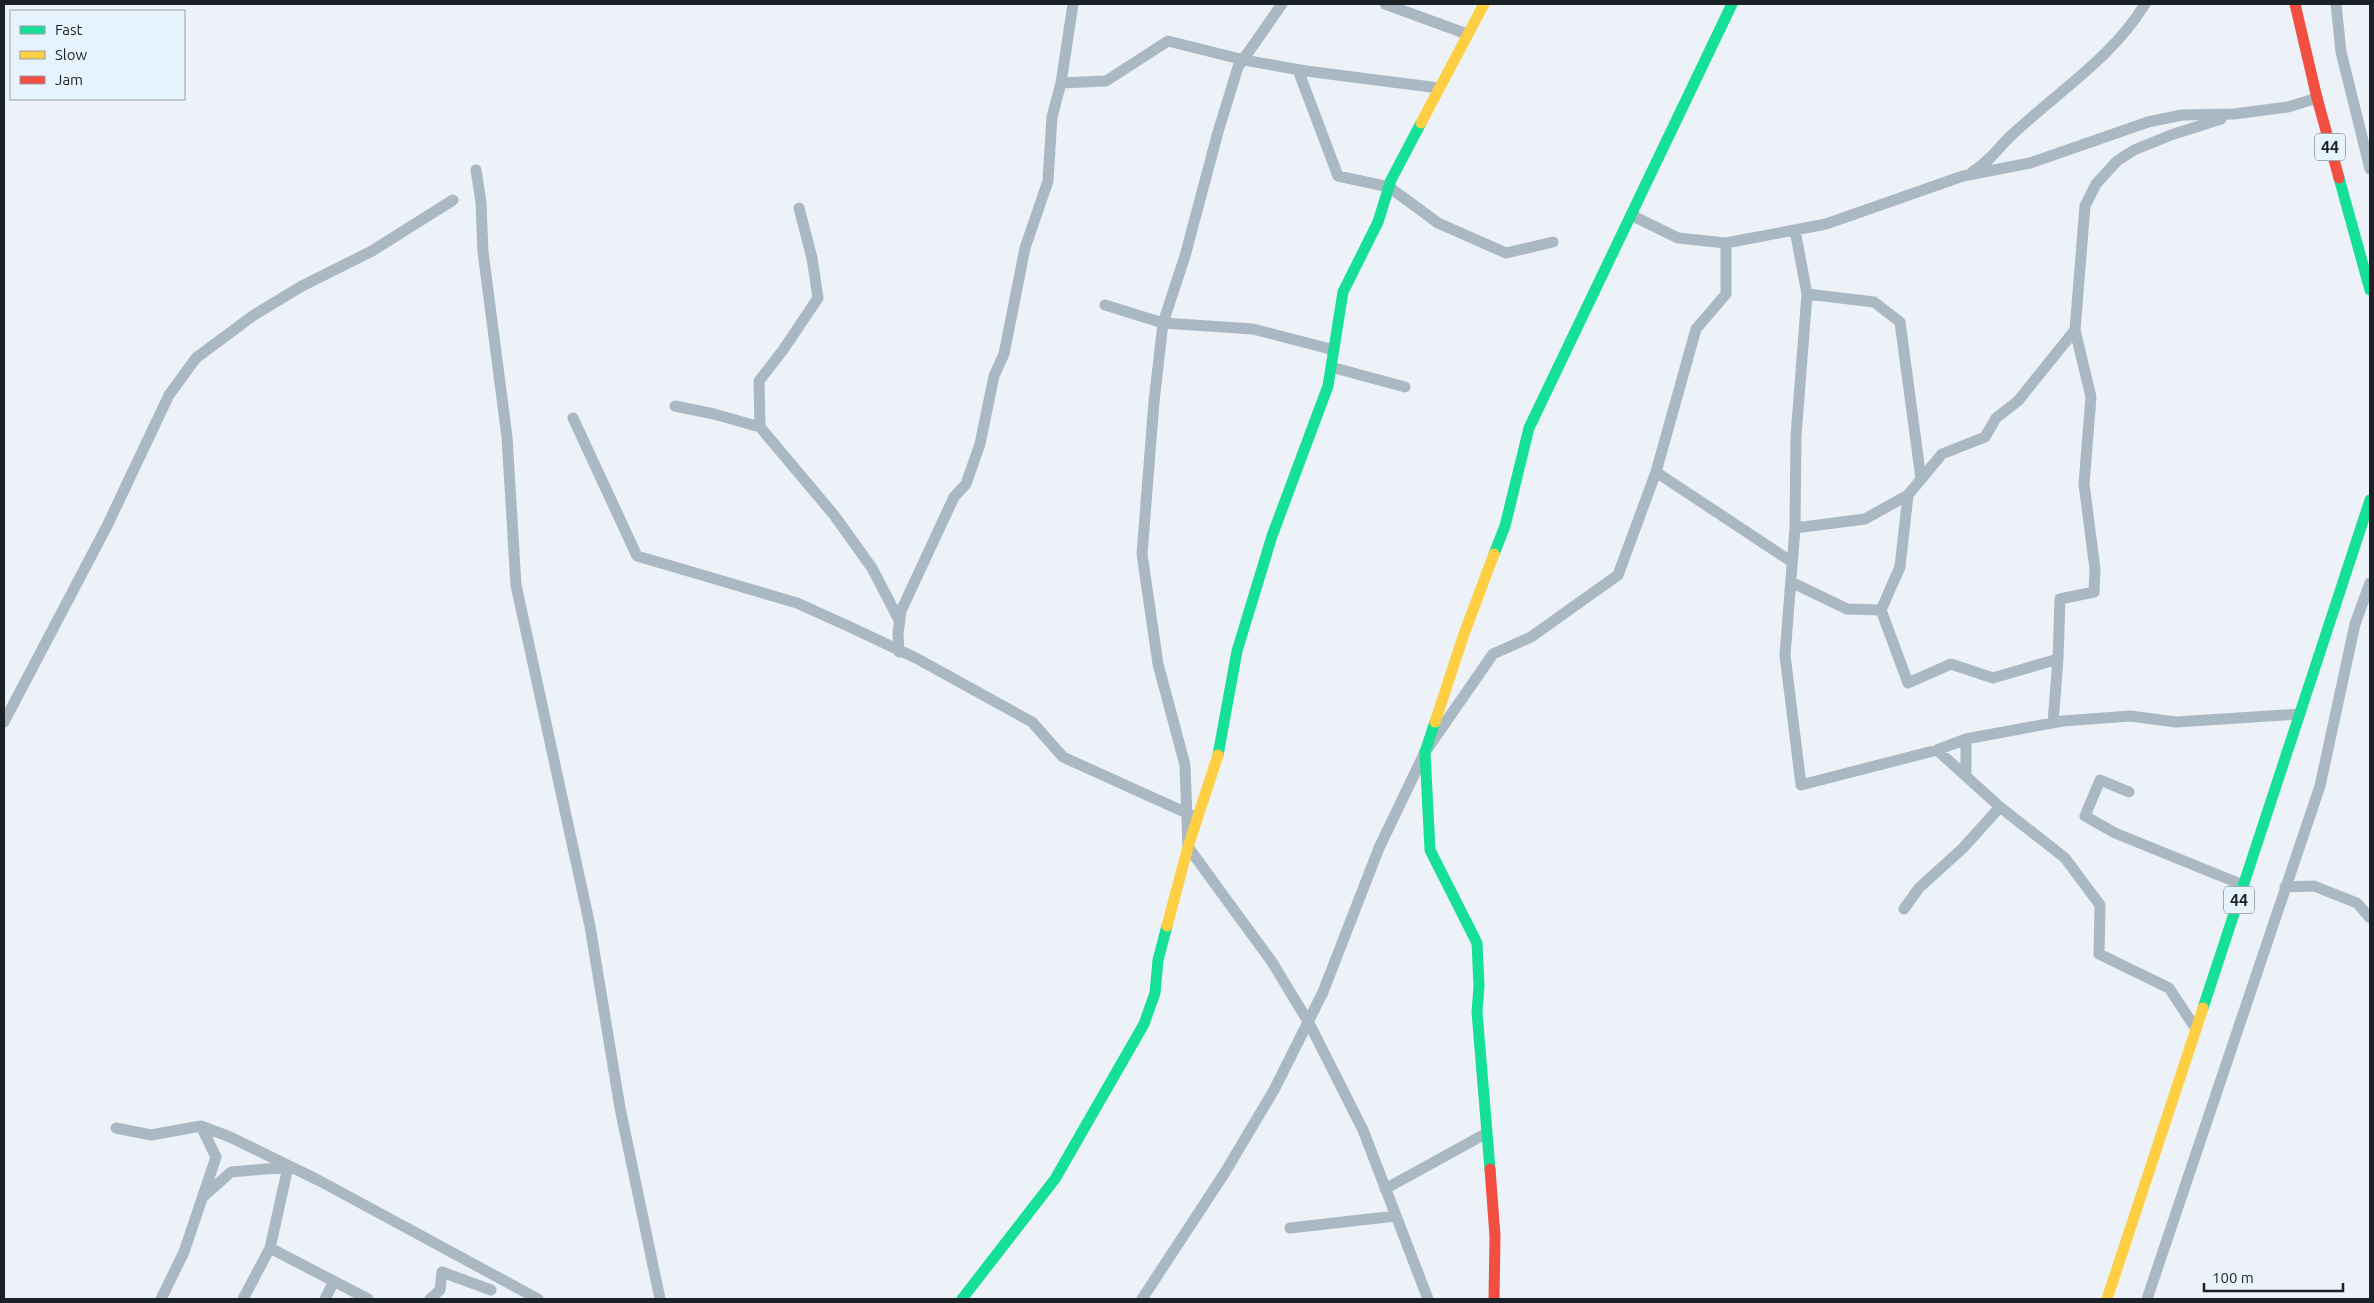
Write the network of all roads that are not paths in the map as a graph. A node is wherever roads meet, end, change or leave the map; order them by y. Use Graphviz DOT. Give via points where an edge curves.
graph roads {
  1 [pos="1073,4"];
  2 [pos="1282,4"];
  3 [pos="1385,4"];
  4 [pos="1484,4"];
  5 [pos="1732,4"];
  6 [pos="2145,4"];
  7 [pos="2294,4"];
  8 [pos="2336,4"];
  9 [pos="1467,34"];
  10 [pos="1244,60"];
  11 [pos="1298,70"];
  12 [pos="1061,83"];
  13 [pos="1439,88"];
  14 [pos="2317,98"];
  15 [pos="2247,112"];
  16 [pos="2370,169"];
  17 [pos="476,170"];
  18 [pos="1963,176"];
  19 [pos="1389,187"];
  20 [pos="453,200"];
  21 [pos="799,208"];
  22 [pos="1631,216"];
  23 [pos="1796,230"];
  24 [pos="1553,242"];
  25 [pos="1726,243"];
  26 [pos="2370,290"];
  27 [pos="1807,294"];
  28 [pos="1105,305"];
  29 [pos="1163,323"];
  30 [pos="2074,330"];
  31 [pos="1334,350"];
  32 [pos="1331,367"];
  33 [pos="1405,386"];
  34 [pos="675,406"];
  35 [pos="573,418"];
  36 [pos="760,427"];
  37 [pos="1656,472"];
  38 [pos="1921,480"];
  39 [pos="1908,495"];
  40 [pos="2370,500"];
  41 [pos="1795,528"];
  42 [pos="1792,562"];
  43 [pos="1791,582"];
  44 [pos="2370,583"];
  45 [pos="1881,610"];
  46 [pos="900,622"];
  47 [pos="899,652"];
  48 [pos="2058,659"];
  49 [pos="2300,714"];
  50 [pos="4,722"];
  51 [pos="2053,723"];
  52 [pos="1966,739"];
  53 [pos="1937,750"];
  54 [pos="1425,752"];
  55 [pos="1966,775"];
  56 [pos="2129,792"];
  57 [pos="2000,807"];
  58 [pos="1192,815"];
  59 [pos="1188,847"];
  60 [pos="2243,886"];
  61 [pos="2286,887"];
  62 [pos="1904,909"];
  63 [pos="2370,918"];
  64 [pos="1309,1023"];
  65 [pos="2196,1030"];
  66 [pos="201,1126"];
  67 [pos="116,1128"];
  68 [pos="1485,1134"];
  69 [pos="288,1167"];
  70 [pos="1385,1189"];
  71 [pos="203,1197"];
  72 [pos="1396,1216"];
  73 [pos="1290,1228"];
  74 [pos="270,1248"];
  75 [pos="496,1277"];
  76 [pos="334,1281"];
  77 [pos="490,1295"];
  78 [pos="161,1299"];
  79 [pos="243,1299"];
  80 [pos="325,1299"];
  81 [pos="368,1299"];
  82 [pos="430,1299"];
  83 [pos="538,1299"];
  84 [pos="660,1299"];
  85 [pos="962,1299"];
  86 [pos="1142,1299"];
  87 [pos="1428,1299"];
  88 [pos="1494,1299"];
  89 [pos="2107,1299"];
  90 [pos="2147,1299"];
  1 -- 12 [label="street"];
  2 -- 10 [label="street"];
  3 -- 9 [label="street"];
  4 -- 9 [label="street"];
  5 -- 22 [label="street"];
  6 -- 18 [label="street" via="2131,26 2099,60 2013,133 1992,158"];
  7 -- 14 [label="street, 44"];
  8 -- 16 [label="street, 44" via="2341,52"];
  9 -- 13 [label="street"];
  10 -- 11 [label="street"];
  10 -- 12 [label="street" via="1168,41 1106,81"];
  10 -- 29 [label="street" via="1238,67"];
  11 -- 13 [label="street"];
  11 -- 19 [label="street" via="1338,176"];
  12 -- 46 [label="street" via="1052,116 1048,181 1025,248 1004,354 994,376 980,444 966,484 954,497 901,611"];
  13 -- 19 [label="street"];
  14 -- 15 [label="street" via="2288,107"];
  14 -- 26 [label="street, 44"];
  15 -- 18 [label="street" via="2182,115 2148,122 2030,164"];
  15 -- 30 [label="street" via="2203,124 2134,150 2117,161 2096,184 2085,206"];
  17 -- 84 [label="street" via="484,262 507,437 516,585 590,926 620,1108"];
  18 -- 23 [label="street" via="1826,224"];
  19 -- 24 [label="street" via="1438,223 1506,252"];
  19 -- 31 [label="street" via="1378,222 1343,292"];
  20 -- 50 [label="street" via="372,251 302,286 254,315 196,358 169,395 107,526"];
  21 -- 36 [label="street" via="818,298 760,381"];
  22 -- 25 [label="street" via="1678,238"];
  22 -- 54 [label="street" via="1529,428 1505,526 1464,634"];
  23 -- 25 [label="street"];
  23 -- 27 [label="street"];
  25 -- 37 [label="street" via="1726,294 1696,329"];
  27 -- 38 [label="street" via="1874,302 1900,322"];
  27 -- 41 [label="street" via="1796,436"];
  28 -- 29 [label="street"];
  29 -- 31 [label="street" via="1253,329"];
  29 -- 58 [label="street" via="1142,554 1158,664 1185,765"];
  30 -- 38 [label="street" via="2018,401 1996,418 1985,437 1942,454"];
  30 -- 48 [label="street" via="2091,397 2084,484 2095,569 2094,592 2060,599"];
  31 -- 32 [label="street"];
  32 -- 33 [label="street"];
  32 -- 58 [label="street" via="1328,386 1272,536 1237,650 1218,754"];
  34 -- 36 [label="street"];
  35 -- 47 [label="street" via="637,556 797,604"];
  36 -- 46 [label="street" via="834,515 872,568"];
  37 -- 42 [label="street"];
  37 -- 54 [label="street" via="1618,575 1531,638 1493,654"];
  38 -- 39 [label="street"];
  39 -- 41 [label="street" via="1865,519"];
  39 -- 45 [label="street" via="1900,567"];
  40 -- 49 [label="street, 44"];
  41 -- 42 [label="street"];
  42 -- 43 [label="street"];
  43 -- 45 [label="street" via="1847,609"];
  43 -- 53 [label="street" via="1785,655 1801,785"];
  44 -- 61 [label="street, 44" via="2355,624 2320,786"];
  45 -- 48 [label="street" via="1908,683 1951,664 1993,678"];
  46 -- 47 [label="street"];
  47 -- 58 [label="street" via="916,658 1032,722 1063,756"];
  48 -- 51 [label="street"];
  49 -- 51 [label="street" via="2176,722 2130,716"];
  49 -- 60 [label="street, 44"];
  51 -- 52 [label="street"];
  52 -- 53 [label="street"];
  52 -- 55 [label="street"];
  53 -- 55 [label="street"];
  54 -- 64 [label="street" via="1379,848"];
  54 -- 68 [label="street" via="1430,850 1478,943 1478,1012"];
  55 -- 57 [label="street"];
  56 -- 60 [label="street" via="2100,780 2085,816 2115,833"];
  57 -- 62 [label="street" via="1964,848 1919,888"];
  57 -- 65 [label="street" via="2065,858 2100,905 2099,954 2169,988"];
  58 -- 59 [label="street"];
  59 -- 64 [label="street" via="1272,962"];
  59 -- 85 [label="street" via="1158,960 1155,993 1144,1024 1055,1179"];
  60 -- 65 [label="street, 44"];
  61 -- 63 [label="street" via="2314,886 2357,903"];
  61 -- 90 [label="street, 44"];
  64 -- 70 [label="street" via="1363,1130"];
  64 -- 86 [label="street" via="1224,1174"];
  65 -- 89 [label="street, 44"];
  66 -- 67 [label="street" via="151,1135"];
  66 -- 69 [label="street"];
  66 -- 71 [label="street" via="216,1157"];
  68 -- 70 [label="street"];
  68 -- 88 [label="street" via="1494,1236"];
  69 -- 71 [label="street" via="231,1172"];
  69 -- 74 [label="street"];
  69 -- 75 [label="street" via="320,1181"];
  70 -- 72 [label="street"];
  71 -- 78 [label="street" via="184,1252"];
  72 -- 73 [label="street"];
  72 -- 87 [label="street"];
  74 -- 76 [label="street"];
  74 -- 79 [label="street"];
  75 -- 77 [label="street"];
  75 -- 83 [label="street"];
  76 -- 80 [label="street"];
  76 -- 81 [label="street"];
  77 -- 82 [label="street" via="442,1272 440,1290"];
}
